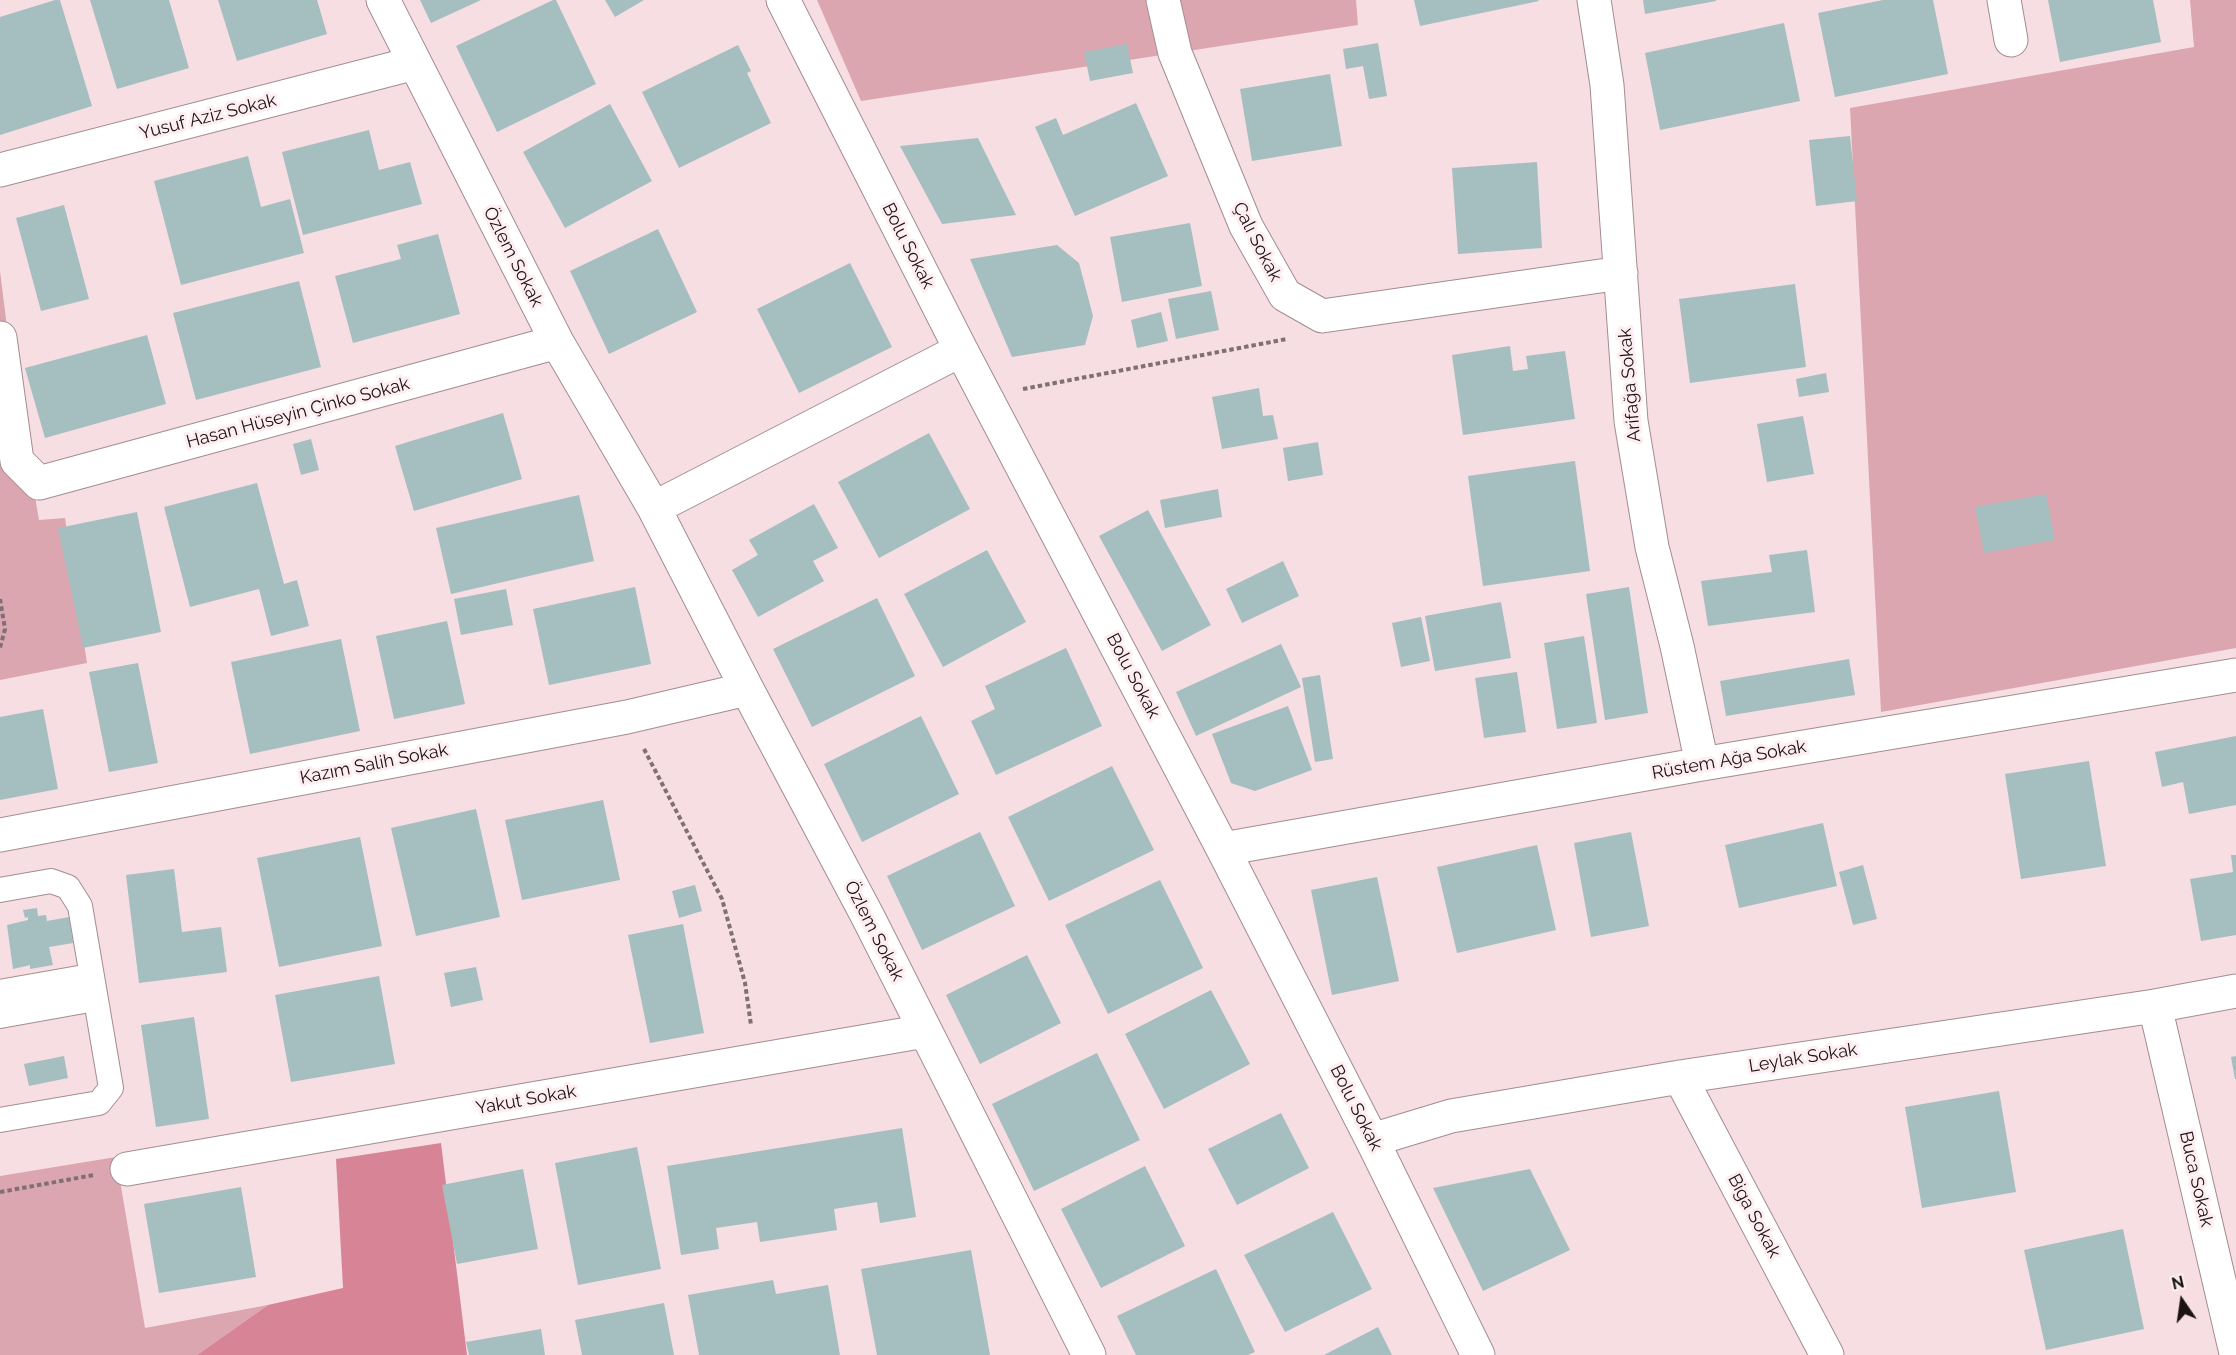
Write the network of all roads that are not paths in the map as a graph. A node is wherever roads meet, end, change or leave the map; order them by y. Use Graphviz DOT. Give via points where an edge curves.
graph roads {
  1 [pos="383,0"];
  2 [pos="783,0"];
  3 [pos="1163,0"];
  4 [pos="1594,0"];
  5 [pos="2004,0"];
  6 [pos="2011,40"];
  7 [pos="415,63"];
  8 [pos="0,170"];
  9 [pos="1621,273"];
  10 [pos="0,338"];
  11 [pos="556,342"];
  12 [pos="961,350"];
  13 [pos="654,508"];
  14 [pos="2236,675"];
  15 [pos="747,689"];
  16 [pos="1702,764"];
  17 [pos="0,835"];
  18 [pos="1223,849"];
  19 [pos="0,890"];
  20 [pos="92,987"];
  21 [pos="2236,991"];
  22 [pos="0,992"];
  23 [pos="2155,1006"];
  24 [pos="0,1016"];
  25 [pos="925,1031"];
  26 [pos="1680,1077"];
  27 [pos="0,1120"];
  28 [pos="1372,1140"];
  29 [pos="127,1169"];
  30 [pos="2236,1353"];
  31 [pos="1089,1355"];
  32 [pos="1478,1355"];
  33 [pos="1827,1355"];
  1 -- 7 [label="street, Özlem Sokak"];
  2 -- 12 [label="street, Bolu Sokak"];
  3 -- 9 [label="street, Çalı Sokak" via="1175,53 1246,226 1284,295 1322,316"];
  4 -- 9 [label="street, Arifağa Sokak" via="1607,85"];
  5 -- 6 [label="street"];
  7 -- 8 [label="street, Yusuf Aziz Sokak"];
  7 -- 11 [label="street, Özlem Sokak"];
  9 -- 16 [label="street, Arifağa Sokak" via="1631,421 1652,547"];
  10 -- 11 [label="street, Hasan Hüseyin Çinko Sokak" via="17,461 39,483"];
  11 -- 13 [label="street, Özlem Sokak"];
  12 -- 13 [label="street"];
  12 -- 18 [label="street, Bolu Sokak"];
  13 -- 15 [label="street, Özlem Sokak"];
  14 -- 16 [label="street, Rüstem Ağa Sokak"];
  15 -- 17 [label="street, Kazım Salih Sokak" via="627,717"];
  15 -- 25 [label="street, Özlem Sokak"];
  16 -- 18 [label="street, Rüstem Ağa Sokak"];
  18 -- 28 [label="street, Bolu Sokak"];
  19 -- 20 [label="lane" via="51,881 68,887 80,906"];
  20 -- 22 [label="lane"];
  20 -- 24 [label="lane"];
  20 -- 27 [label="lane" via="111,1088 99,1103"];
  21 -- 23 [label="street, Leylak Sokak"];
  23 -- 26 [label="street, Leylak Sokak"];
  23 -- 30 [label="street, Buca Sokak"];
  25 -- 29 [label="street, Yakut Sokak"];
  25 -- 31 [label="street, Özlem Sokak"];
  26 -- 28 [label="street, Leylak Sokak" via="1450,1116"];
  26 -- 33 [label="street, Biga Sokak"];
  28 -- 32 [label="street, Bolu Sokak"];
}
